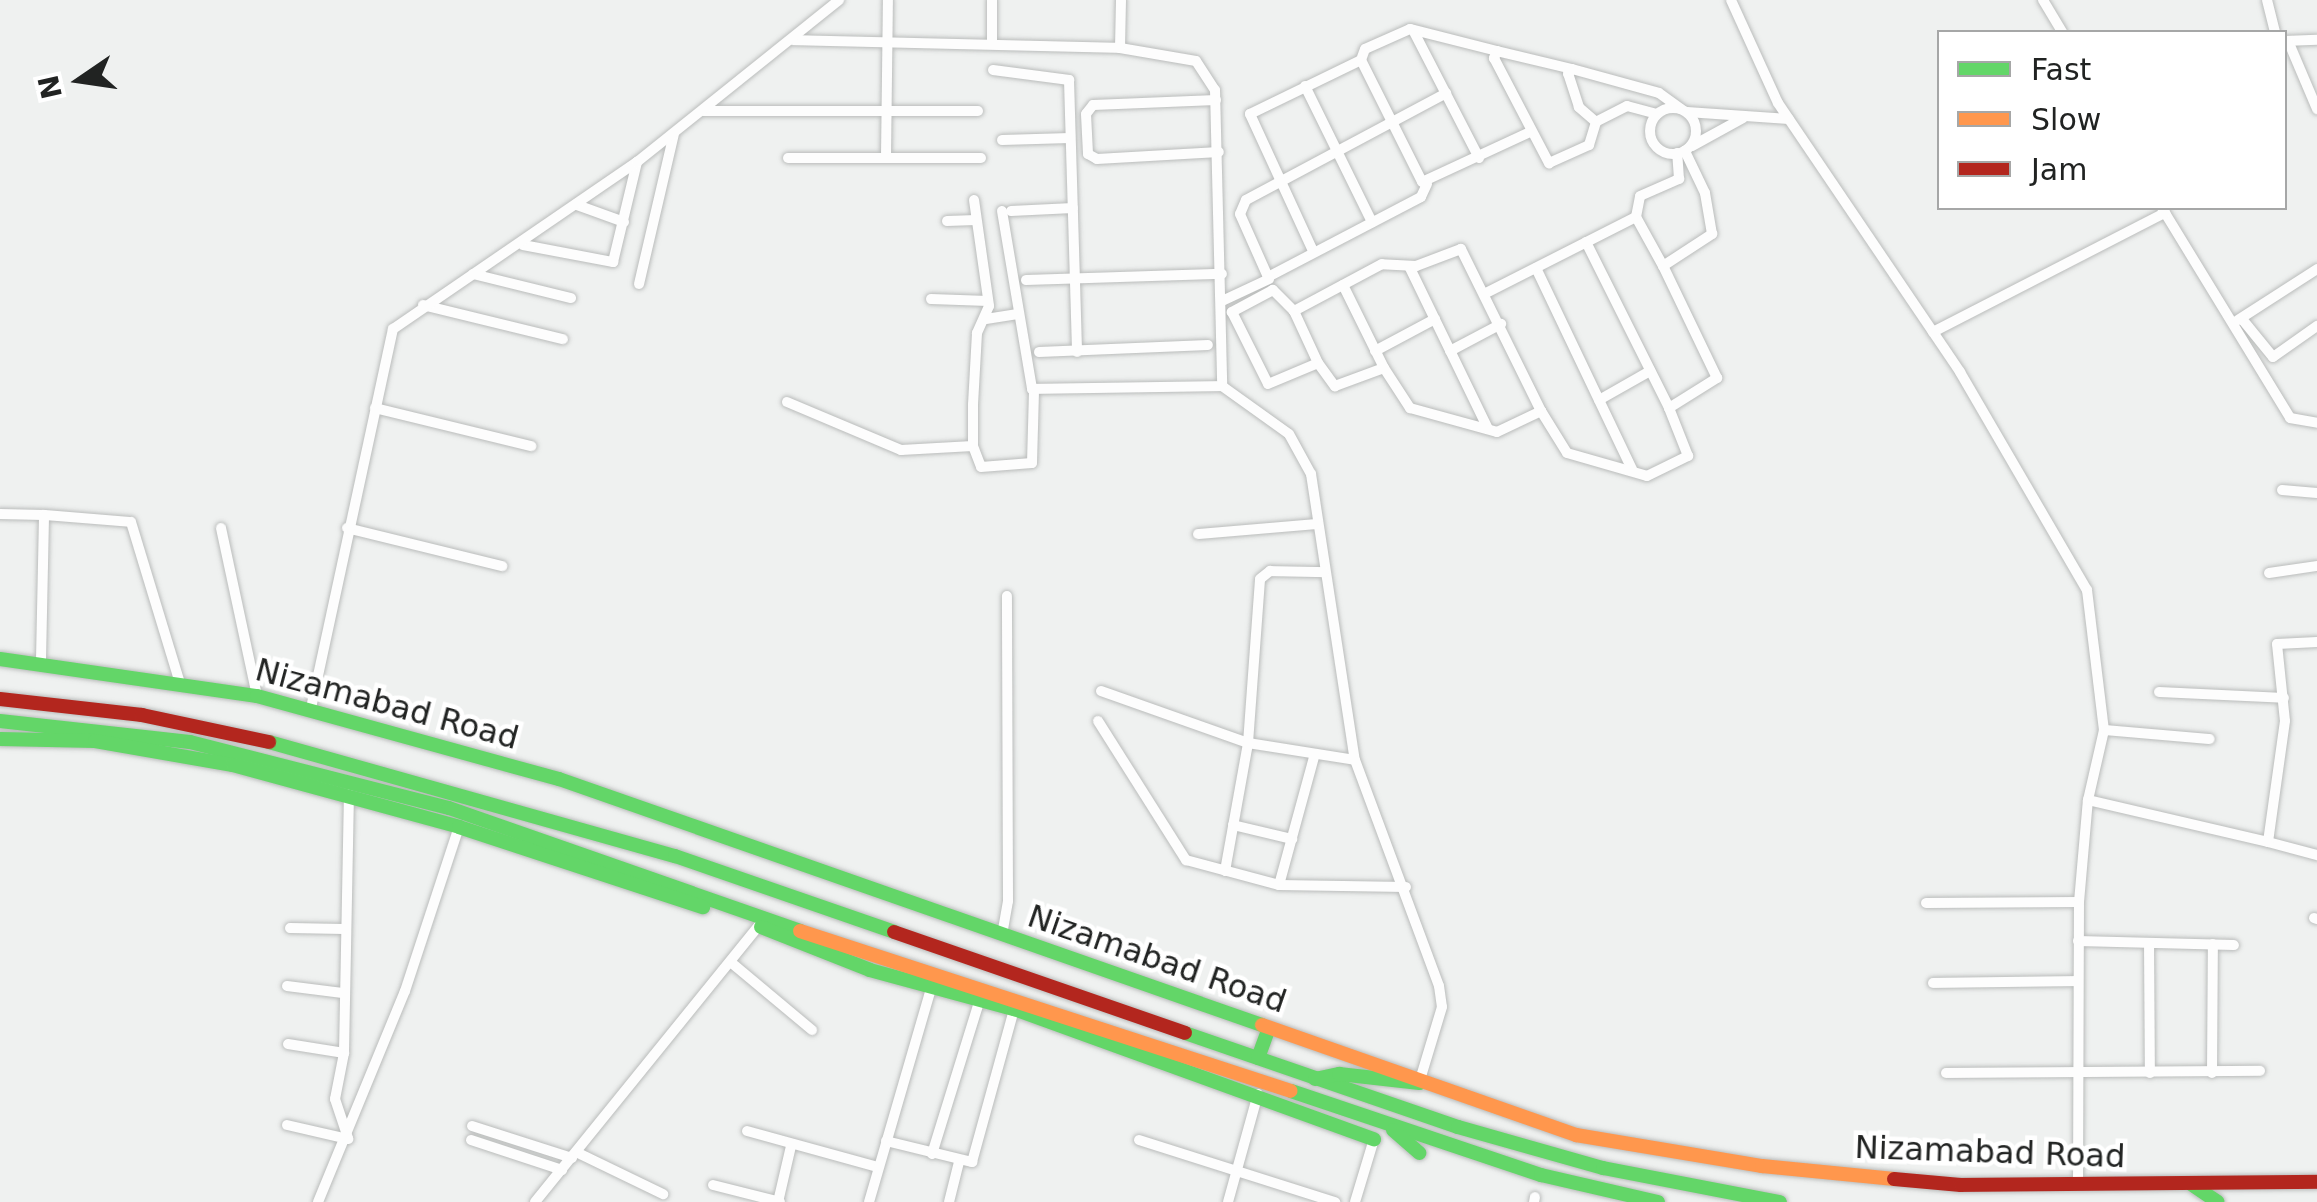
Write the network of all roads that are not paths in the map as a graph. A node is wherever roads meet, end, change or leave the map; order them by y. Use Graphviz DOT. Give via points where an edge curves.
graph roads {
  1 [pos="839,0"];
  2 [pos="888,0"];
  3 [pos="992,0"];
  4 [pos="1121,0"];
  5 [pos="1730,0"];
  6 [pos="2043,0"];
  7 [pos="2267,0"];
  8 [pos="1414,30"];
  9 [pos="2061,30"];
  10 [pos="2274,30"];
  11 [pos="792,40"];
  12 [pos="992,40"];
  13 [pos="2317,40"];
  14 [pos="886,41"];
  15 [pos="2287,42"];
  16 [pos="1120,48"];
  17 [pos="1497,51"];
  18 [pos="1360,60"];
  19 [pos="1572,69"];
  20 [pos="993,70"];
  21 [pos="1305,86"];
  22 [pos="1446,93"];
  23 [pos="1216,100"];
  24 [pos="2317,108"];
  25 [pos="702,111"];
  26 [pos="887,111"];
  27 [pos="978,111"];
  28 [pos="1684,111"];
  29 [pos="1657,114"];
  30 [pos="1744,118"];
  31 [pos="1789,119"];
  32 [pos="1596,122"];
  33 [pos="1392,123"];
  34 [pos="674,132"];
  35 [pos="1530,132"];
  36 [pos="1070,138"];
  37 [pos="1002,140"];
  38 [pos="1684,150"];
  39 [pos="1219,152"];
  40 [pos="1337,152"];
  41 [pos="886,157"];
  42 [pos="788,158"];
  43 [pos="980,158"];
  44 [pos="1479,158"];
  45 [pos="637,162"];
  46 [pos="1280,182"];
  47 [pos="1427,184"];
  48 [pos="974,200"];
  49 [pos="577,206"];
  50 [pos="1073,208"];
  51 [pos="2164,210"];
  52 [pos="1636,217"];
  53 [pos="976,220"];
  54 [pos="947,221"];
  55 [pos="624,222"];
  56 [pos="1372,222"];
  57 [pos="1586,242"];
  58 [pos="523,245"];
  59 [pos="1314,251"];
  60 [pos="1409,266"];
  61 [pos="1663,266"];
  62 [pos="1536,268"];
  63 [pos="2317,269"];
  64 [pos="472,274"];
  65 [pos="1222,274"];
  66 [pos="1268,277"];
  67 [pos="1075,279"];
  68 [pos="1026,280"];
  69 [pos="638,284"];
  70 [pos="1343,285"];
  71 [pos="1273,290"];
  72 [pos="1486,292"];
  73 [pos="571,298"];
  74 [pos="931,298"];
  75 [pos="988,301"];
  76 [pos="1222,301"];
  77 [pos="423,305"];
  78 [pos="1294,311"];
  79 [pos="1018,314"];
  80 [pos="986,319"];
  81 [pos="1435,319"];
  82 [pos="2238,321"];
  83 [pos="1501,324"];
  84 [pos="2317,326"];
  85 [pos="1932,332"];
  86 [pos="563,339"];
  87 [pos="1208,345"];
  88 [pos="1375,350"];
  89 [pos="1450,351"];
  90 [pos="1039,352"];
  91 [pos="1077,352"];
  92 [pos="1318,362"];
  93 [pos="1384,368"];
  94 [pos="1650,371"];
  95 [pos="1222,386"];
  96 [pos="1034,390"];
  97 [pos="1599,400"];
  98 [pos="787,402"];
  99 [pos="375,408"];
  100 [pos="1669,408"];
  101 [pos="1541,411"];
  102 [pos="2317,422"];
  103 [pos="1488,430"];
  104 [pos="531,446"];
  105 [pos="973,446"];
  106 [pos="1632,470"];
  107 [pos="2282,490"];
  108 [pos="2317,493"];
  109 [pos="0,514"];
  110 [pos="44,515"];
  111 [pos="1318,524"];
  112 [pos="222,528"];
  113 [pos="347,528"];
  114 [pos="1198,534"];
  115 [pos="502,566"];
  116 [pos="2317,566"];
  117 [pos="1324,572"];
  118 [pos="2269,573"];
  119 [pos="1007,596"];
  120 [pos="2317,642"];
  121 [pos="0,658"];
  122 [pos="41,660"];
  123 [pos="179,680"];
  124 [pos="1101,690"];
  125 [pos="2159,692"];
  126 [pos="257,696"];
  127 [pos="2284,698"];
  128 [pos="0,699"];
  129 [pos="312,708"];
  130 [pos="0,721"];
  131 [pos="1098,721"];
  132 [pos="2104,730"];
  133 [pos="0,739"];
  134 [pos="2210,739"];
  135 [pos="1248,742"];
  136 [pos="288,744"];
  137 [pos="1314,757"];
  138 [pos="235,759"];
  139 [pos="1355,760"];
  140 [pos="283,763"];
  141 [pos="350,794"];
  142 [pos="2088,800"];
  143 [pos="1233,824"];
  144 [pos="459,827"];
  145 [pos="1292,839"];
  146 [pos="2268,842"];
  147 [pos="2317,854"];
  148 [pos="1225,871"];
  149 [pos="1279,886"];
  150 [pos="1406,888"];
  151 [pos="2079,902"];
  152 [pos="1926,903"];
  153 [pos="762,923"];
  154 [pos="290,928"];
  155 [pos="344,929"];
  156 [pos="1002,935"];
  157 [pos="2078,941"];
  158 [pos="2149,943"];
  159 [pos="2213,944"];
  160 [pos="2234,946"];
  161 [pos="734,964"];
  162 [pos="2076,981"];
  163 [pos="1934,983"];
  164 [pos="287,986"];
  165 [pos="931,990"];
  166 [pos="343,994"];
  167 [pos="980,999"];
  168 [pos="1014,1009"];
  169 [pos="1269,1028"];
  170 [pos="812,1030"];
  171 [pos="288,1044"];
  172 [pos="344,1052"];
  173 [pos="1258,1058"];
  174 [pos="2075,1072"];
  175 [pos="2260,1072"];
  176 [pos="1946,1073"];
  177 [pos="2150,1073"];
  178 [pos="2212,1074"];
  179 [pos="1315,1078"];
  180 [pos="1264,1079"];
  181 [pos="1419,1083"];
  182 [pos="1258,1094"];
  183 [pos="1388,1125"];
  184 [pos="287,1126"];
  185 [pos="472,1126"];
  186 [pos="746,1131"];
  187 [pos="1374,1139"];
  188 [pos="348,1140"];
  189 [pos="472,1140"];
  190 [pos="1139,1140"];
  191 [pos="886,1141"];
  192 [pos="791,1146"];
  193 [pos="932,1154"];
  194 [pos="1418,1154"];
  195 [pos="574,1155"];
  196 [pos="959,1162"];
  197 [pos="878,1167"];
  198 [pos="562,1170"];
  199 [pos="1236,1170"];
  200 [pos="2317,1182"];
  201 [pos="2190,1184"];
  202 [pos="714,1185"];
  203 [pos="2078,1185"];
  204 [pos="664,1194"];
  205 [pos="318,1202"];
  206 [pos="536,1202"];
  207 [pos="779,1202"];
  208 [pos="869,1202"];
  209 [pos="949,1202"];
  210 [pos="1228,1202"];
  211 [pos="1335,1202"];
  212 [pos="1356,1202"];
  213 [pos="1658,1202"];
  214 [pos="1780,1202"];
  215 [pos="2218,1202"];
  1 -- 11 [label="street"];
  2 -- 14 [label="street"];
  3 -- 12 [label="street"];
  4 -- 16 [label="street"];
  5 -- 31 [label="street"];
  6 -- 9 [label="street"];
  7 -- 10 [label="street"];
  8 -- 17 [label="street"];
  8 -- 18 [label="street" via="1364,50"];
  8 -- 22 [label="street"];
  11 -- 14 [label="street"];
  11 -- 25 [label="street"];
  12 -- 14 [label="street"];
  12 -- 16 [label="street"];
  13 -- 15 [label="street"];
  14 -- 26 [label="street"];
  15 -- 24 [label="street"];
  16 -- 23 [label="street" via="1196,62 1210,76"];
  17 -- 19 [label="street"];
  17 -- 35 [label="street" via="1494,60"];
  18 -- 21 [label="street"];
  18 -- 33 [label="street"];
  19 -- 28 [label="street" via="1660,93"];
  19 -- 32 [label="street" via="1568,77 1580,107"];
  20 -- 36 [label="street" via="1067,77"];
  21 -- 40 [label="street"];
  21 -- 46 [label="street" via="1250,114"];
  22 -- 33 [label="street"];
  22 -- 44 [label="street"];
  23 -- 39 [label="street"];
  23 -- 39 [label="street" via="1093,105 1086,114 1088,154 1097,159"];
  25 -- 26 [label="street"];
  25 -- 34 [label="street"];
  26 -- 27 [label="street"];
  26 -- 41 [label="street"];
  28 -- 29 [label="street"];
  28 -- 30 [label="street"];
  28 -- 38 [label="street" via="1696,132"];
  29 -- 32 [label="street" via="1626,106"];
  29 -- 38 [label="street" via="1652,140 1662,152"];
  30 -- 31 [label="street"];
  30 -- 38 [label="street"];
  31 -- 85 [label="street"];
  32 -- 35 [label="street" via="1589,145 1554,163 1544,160"];
  33 -- 40 [label="street"];
  33 -- 47 [label="street"];
  34 -- 45 [label="street"];
  34 -- 69 [label="street"];
  35 -- 44 [label="street"];
  36 -- 37 [label="street"];
  36 -- 50 [label="street"];
  38 -- 52 [label="street" via="1679,179 1640,196"];
  38 -- 61 [label="street" via="1705,193 1712,234"];
  39 -- 65 [label="street" via="1227,255"];
  40 -- 46 [label="street"];
  40 -- 56 [label="street"];
  41 -- 42 [label="street"];
  41 -- 43 [label="street"];
  44 -- 47 [label="street"];
  45 -- 49 [label="street"];
  45 -- 55 [label="street"];
  46 -- 59 [label="street"];
  46 -- 66 [label="street" via="1246,200 1240,214"];
  47 -- 56 [label="street" via="1421,198"];
  48 -- 53 [label="street"];
  49 -- 55 [label="street"];
  49 -- 58 [label="street"];
  50 -- 67 [label="street"];
  50 -- 79 [label="street" via="1006,211"];
  51 -- 82 [label="street"];
  51 -- 85 [label="street"];
  52 -- 57 [label="street"];
  52 -- 61 [label="street"];
  53 -- 54 [label="street"];
  53 -- 75 [label="street"];
  55 -- 58 [label="street" via="618,257 608,263"];
  56 -- 59 [label="street"];
  57 -- 62 [label="street"];
  57 -- 94 [label="street"];
  58 -- 64 [label="street"];
  59 -- 66 [label="street"];
  60 -- 70 [label="street" via="1382,264"];
  60 -- 72 [label="street" via="1462,249"];
  60 -- 81 [label="street"];
  61 -- 100 [label="street" via="1717,378"];
  62 -- 72 [label="street"];
  62 -- 97 [label="street"];
  63 -- 82 [label="street"];
  64 -- 73 [label="street"];
  64 -- 77 [label="street"];
  65 -- 67 [label="street"];
  65 -- 76 [label="street"];
  66 -- 71 [label="street"];
  66 -- 76 [label="street"];
  67 -- 68 [label="street"];
  67 -- 91 [label="street"];
  70 -- 78 [label="street"];
  70 -- 88 [label="street"];
  71 -- 78 [label="street"];
  71 -- 92 [label="street" via="1232,312 1262,380 1275,383"];
  72 -- 83 [label="street"];
  74 -- 75 [label="street"];
  75 -- 80 [label="street"];
  76 -- 95 [label="street"];
  77 -- 86 [label="street"];
  77 -- 99 [label="street" via="392,329"];
  78 -- 92 [label="street"];
  79 -- 80 [label="street"];
  79 -- 96 [label="street" via="1026,382"];
  80 -- 105 [label="street" via="978,332"];
  81 -- 88 [label="street"];
  81 -- 89 [label="street"];
  82 -- 84 [label="street" via="2273,357"];
  82 -- 102 [label="street" via="2290,418"];
  83 -- 89 [label="street"];
  83 -- 101 [label="street"];
  85 -- 132 [label="street" via="2087,590"];
  87 -- 91 [label="street"];
  88 -- 93 [label="street"];
  89 -- 103 [label="street"];
  90 -- 91 [label="street"];
  92 -- 93 [label="street" via="1334,386"];
  93 -- 103 [label="street" via="1410,408"];
  94 -- 97 [label="street"];
  94 -- 100 [label="street"];
  95 -- 96 [label="street"];
  95 -- 111 [label="street" via="1299,446 1311,474"];
  96 -- 105 [label="street" via="1032,462 986,468"];
  97 -- 106 [label="street"];
  98 -- 105 [label="street" via="901,450"];
  99 -- 104 [label="street"];
  99 -- 113 [label="street"];
  100 -- 106 [label="street" via="1688,456 1647,476"];
  101 -- 103 [label="street" via="1504,432"];
  101 -- 106 [label="street" via="1561,450"];
  107 -- 108 [label="street"];
  109 -- 110 [label="street"];
  110 -- 122 [label="street"];
  110 -- 123 [label="street" via="131,522"];
  111 -- 114 [label="street"];
  111 -- 117 [label="street"];
  112 -- 126 [label="street"];
  113 -- 115 [label="street"];
  113 -- 129 [label="street"];
  116 -- 118 [label="street"];
  117 -- 135 [label="street" via="1270,572 1260,578"];
  117 -- 139 [label="street"];
  119 -- 156 [label="street" via="1008,902"];
  120 -- 127 [label="street" via="2278,644"];
  121 -- 122 [label="main road, Nizamabad Road"];
  122 -- 123 [label="main road, Nizamabad Road"];
  123 -- 126 [label="main road, Nizamabad Road"];
  124 -- 135 [label="street"];
  125 -- 127 [label="street"];
  126 -- 129 [label="main road, Nizamabad Road"];
  127 -- 146 [label="street"];
  128 -- 136 [label="main road, Nizamabad Road" via="142,716"];
  129 -- 156 [label="main road, Nizamabad Road" via="559,779"];
  130 -- 138 [label="main road"];
  131 -- 148 [label="street" via="1186,860"];
  132 -- 134 [label="street"];
  132 -- 142 [label="street"];
  133 -- 138 [label="main road" via="95,740"];
  135 -- 137 [label="street"];
  135 -- 143 [label="street"];
  136 -- 140 [label="main road"];
  136 -- 173 [label="main road, Nizamabad Road" via="675,856"];
  137 -- 139 [label="street"];
  137 -- 145 [label="street"];
  138 -- 140 [label="main road"];
  138 -- 141 [label="main road"];
  139 -- 150 [label="street"];
  140 -- 153 [label="main road" via="449,808"];
  141 -- 144 [label="main road"];
  141 -- 155 [label="street"];
  142 -- 146 [label="street"];
  142 -- 151 [label="street"];
  143 -- 145 [label="street"];
  143 -- 148 [label="street"];
  144 -- 153 [label="main road"];
  144 -- 188 [label="street"];
  145 -- 149 [label="street"];
  146 -- 147 [label="street"];
  148 -- 149 [label="street"];
  149 -- 150 [label="street"];
  150 -- 181 [label="street" via="1442,1007"];
  151 -- 152 [label="street"];
  151 -- 157 [label="street"];
  153 -- 161 [label="street"];
  153 -- 165 [label="main road"];
  153 -- 180 [label="main road"];
  154 -- 155 [label="street"];
  155 -- 166 [label="street"];
  156 -- 169 [label="main road, Nizamabad Road"];
  157 -- 158 [label="street"];
  157 -- 162 [label="street"];
  158 -- 159 [label="street"];
  158 -- 177 [label="street"];
  159 -- 160 [label="street"];
  159 -- 178 [label="street"];
  161 -- 170 [label="street"];
  161 -- 195 [label="street"];
  162 -- 163 [label="street"];
  162 -- 174 [label="street"];
  164 -- 166 [label="street"];
  165 -- 167 [label="main road"];
  165 -- 191 [label="street"];
  166 -- 172 [label="street"];
  167 -- 168 [label="main road"];
  167 -- 193 [label="street"];
  168 -- 182 [label="main road"];
  168 -- 196 [label="street" via="974,1159"];
  169 -- 173 [label="main road"];
  169 -- 181 [label="main road, Nizamabad Road"];
  171 -- 172 [label="street"];
  172 -- 188 [label="street" via="336,1099"];
  173 -- 179 [label="main road, Nizamabad Road"];
  174 -- 176 [label="street"];
  174 -- 177 [label="street"];
  174 -- 203 [label="street"];
  175 -- 178 [label="street"];
  177 -- 178 [label="street"];
  179 -- 181 [label="main road" via="1340,1074"];
  179 -- 214 [label="main road, Nizamabad Road" via="1603,1168"];
  180 -- 182 [label="street"];
  180 -- 183 [label="main road"];
  181 -- 203 [label="main road, Nizamabad Road" via="1576,1135 1690,1156 1961,1186"];
  182 -- 187 [label="main road"];
  182 -- 199 [label="street"];
  183 -- 194 [label="main road"];
  183 -- 213 [label="main road" via="1541,1174"];
  184 -- 188 [label="street"];
  185 -- 195 [label="street"];
  186 -- 192 [label="street"];
  187 -- 212 [label="street"];
  188 -- 205 [label="street"];
  189 -- 198 [label="street"];
  190 -- 199 [label="street"];
  191 -- 193 [label="street"];
  191 -- 197 [label="street"];
  192 -- 197 [label="street"];
  192 -- 207 [label="street"];
  193 -- 196 [label="street"];
  195 -- 198 [label="street"];
  195 -- 204 [label="street"];
  196 -- 209 [label="street"];
  197 -- 208 [label="street"];
  198 -- 206 [label="street"];
  199 -- 210 [label="street"];
  199 -- 211 [label="street"];
  200 -- 201 [label="main road, Nizamabad Road"];
  201 -- 203 [label="main road, Nizamabad Road"];
  201 -- 215 [label="main road"];
  202 -- 207 [label="street"];
}
